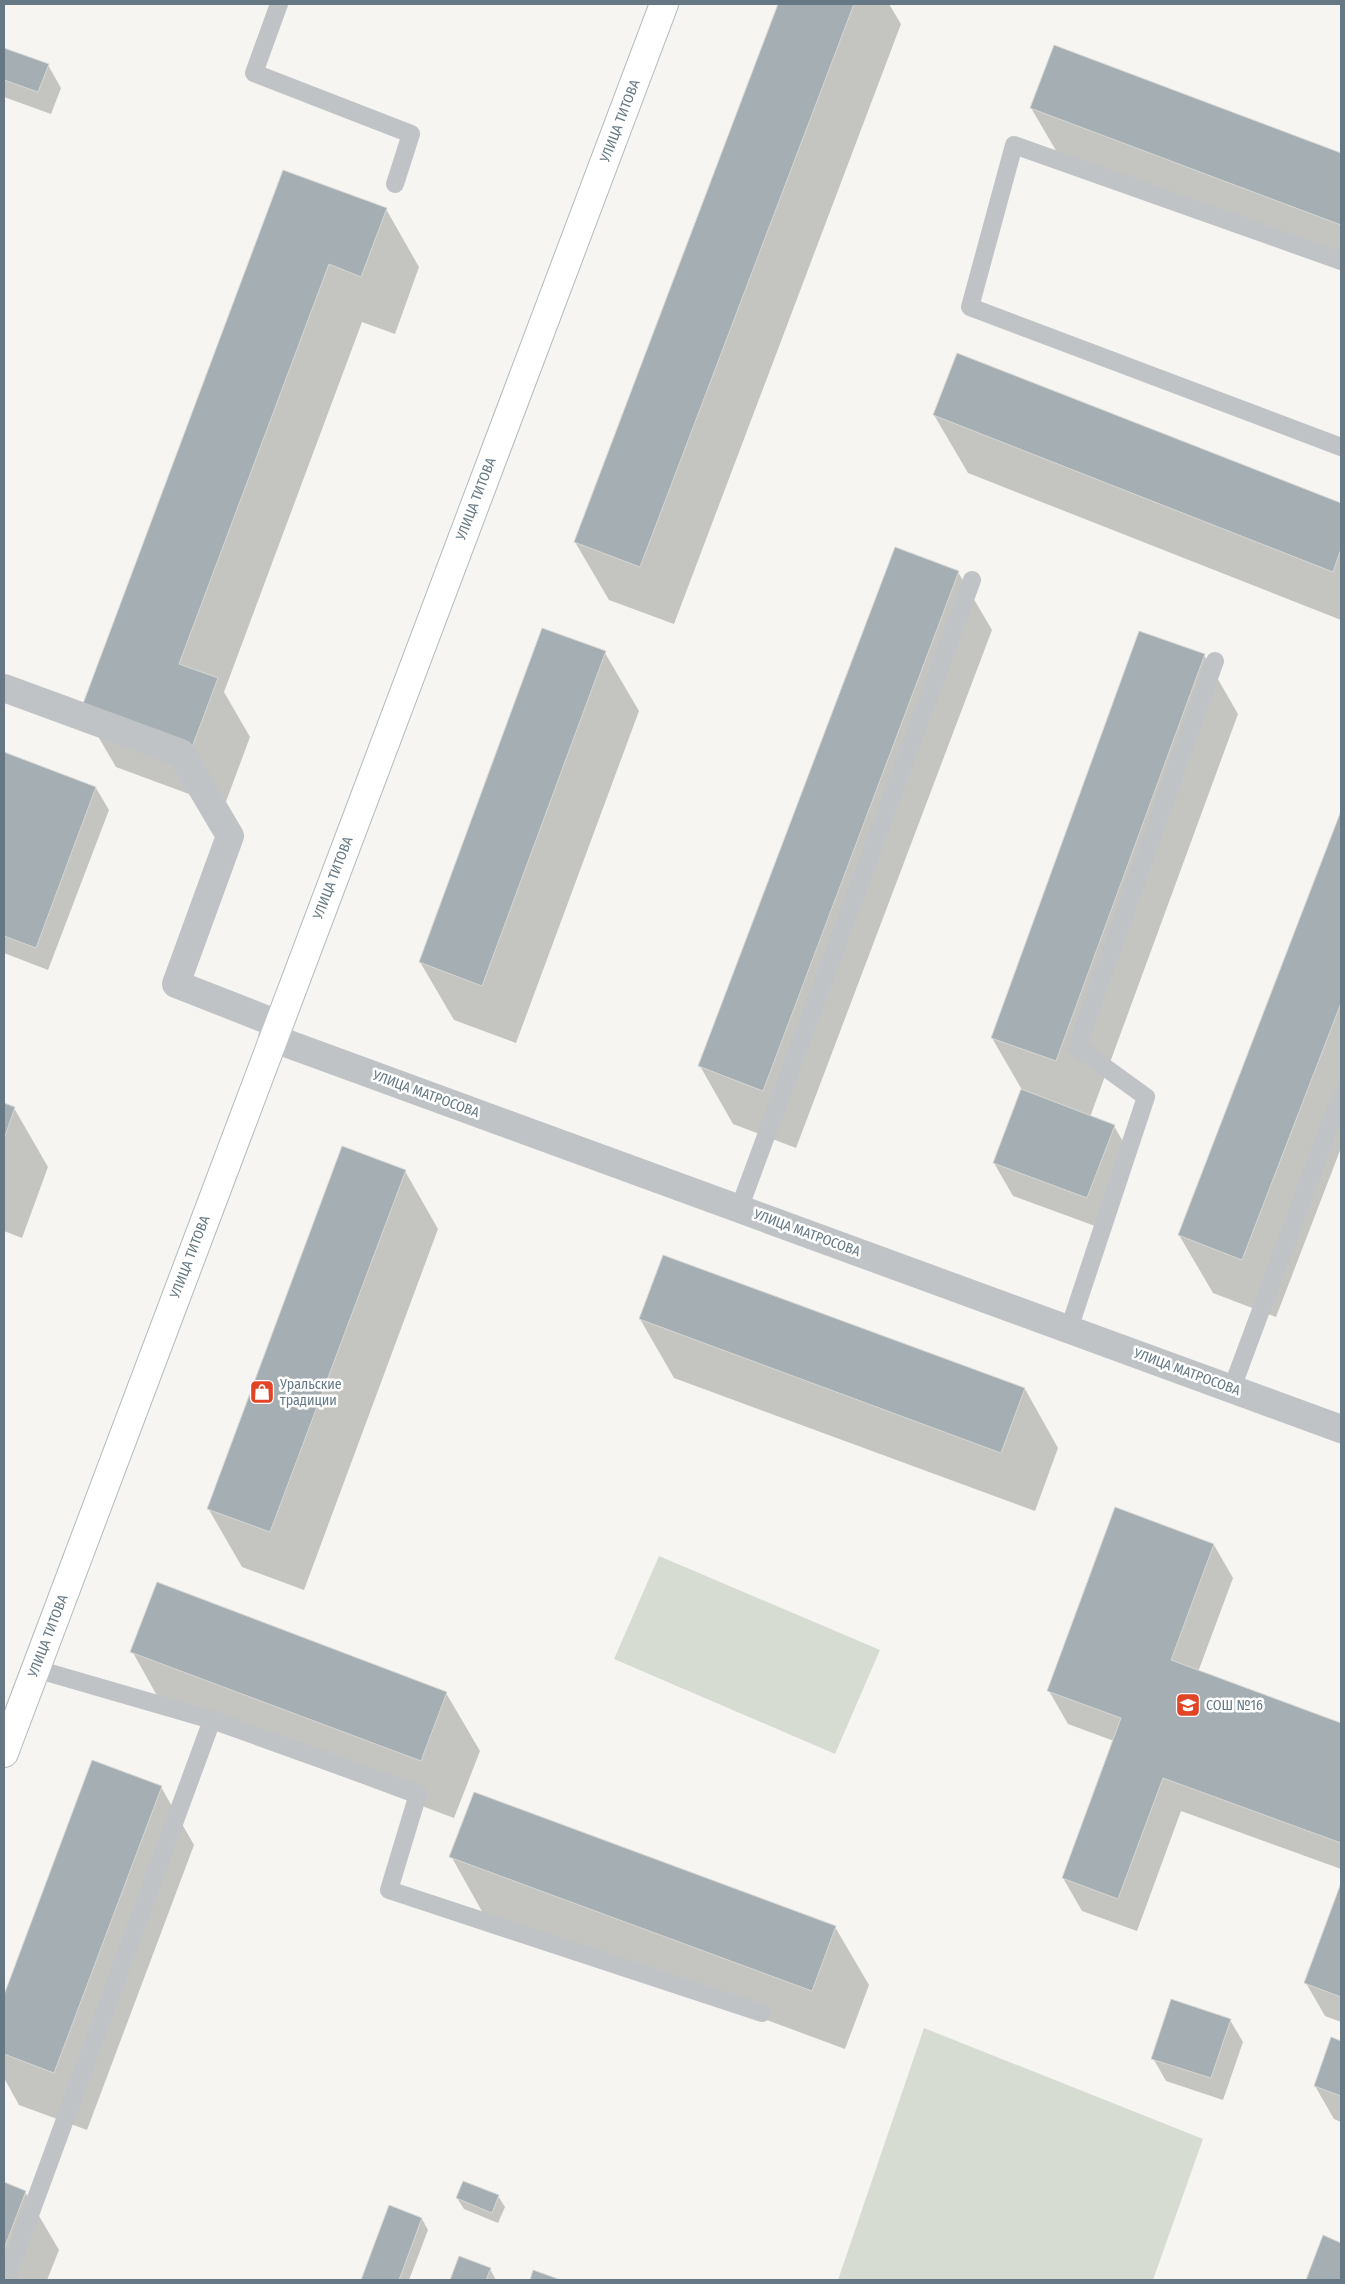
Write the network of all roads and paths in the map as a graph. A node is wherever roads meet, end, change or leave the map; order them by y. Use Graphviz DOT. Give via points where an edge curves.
graph roads {
  1 [pos="279,4"];
  2 [pos="664,4"];
  3 [pos="395,184"];
  4 [pos="1341,261"];
  5 [pos="1341,447"];
  6 [pos="972,580"];
  7 [pos="1215,661"];
  8 [pos="4,688"];
  9 [pos="275,1031"];
  10 [pos="1341,1095"];
  11 [pos="739,1209"];
  12 [pos="1069,1329"];
  13 [pos="1232,1388"];
  14 [pos="1341,1429"];
  15 [pos="36,1669"];
  16 [pos="212,1720"];
  17 [pos="4,1753"];
  18 [pos="762,2013"];
  19 [pos="6,2280"];
  1 -- 3 [label="lane" via="254,73 411,134"];
  2 -- 9 [label="street, УЛИЦА ТИТОВА"];
  4 -- 5 [label="lane" via="1014,145 970,307"];
  6 -- 11 [label="lane"];
  7 -- 12 [label="lane" via="1076,1047 1146,1097"];
  8 -- 9 [label="street, УЛИЦА МАТРОСОВА" via="181,753 230,836 176,984"];
  9 -- 11 [label="street, УЛИЦА МАТРОСОВА"];
  9 -- 15 [label="street, УЛИЦА ТИТОВА"];
  10 -- 13 [label="lane"];
  11 -- 12 [label="street, УЛИЦА МАТРОСОВА"];
  12 -- 13 [label="street, УЛИЦА МАТРОСОВА"];
  13 -- 14 [label="street, УЛИЦА МАТРОСОВА"];
  15 -- 16 [label="lane"];
  15 -- 17 [label="street, УЛИЦА ТИТОВА"];
  16 -- 18 [label="lane" via="418,1794 389,1890"];
  16 -- 19 [label="lane"];
}
